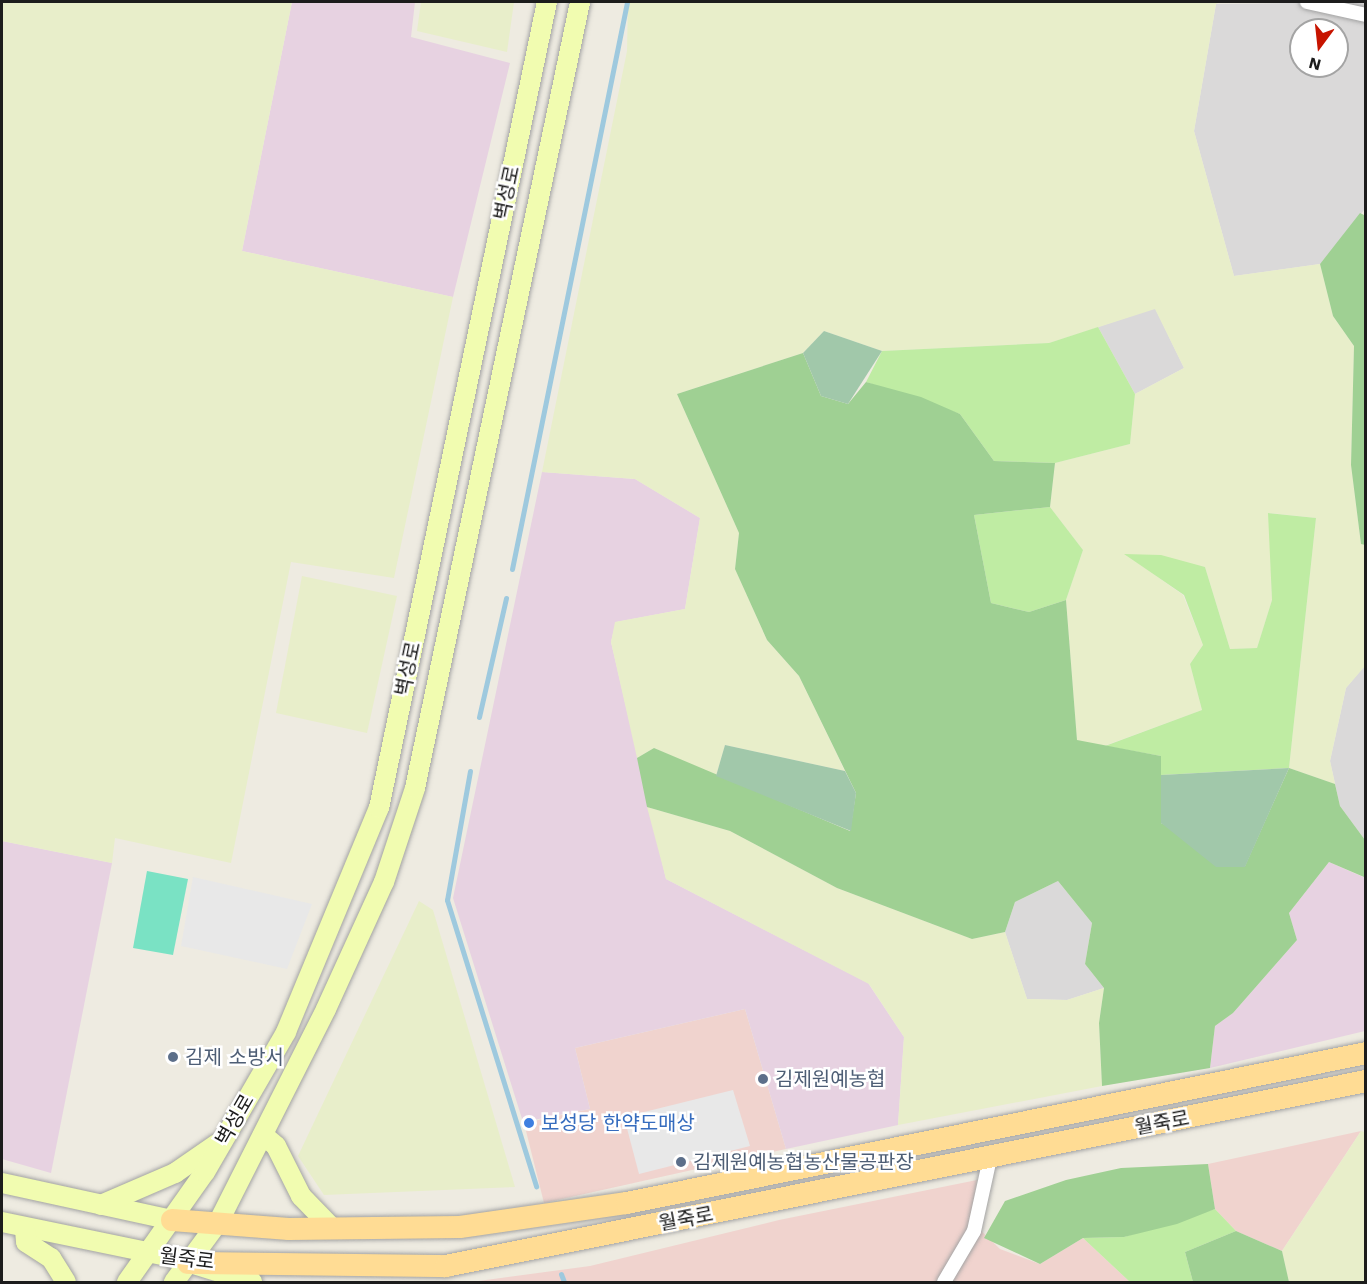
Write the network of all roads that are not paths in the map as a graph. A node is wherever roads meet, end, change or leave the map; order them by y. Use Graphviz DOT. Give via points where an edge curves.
graph roads {
  1 [pos="547,2"];
  2 [pos="580,2"];
  3 [pos="1307,2"];
  4 [pos="1365,15"];
  5 [pos="1365,1053"];
  6 [pos="1365,1081"];
  7 [pos="263,1135"];
  8 [pos="224,1138"];
  9 [pos="990,1158"];
  10 [pos="2,1183"];
  11 [pos="99,1206"];
  12 [pos="172,1220"];
  13 [pos="2,1222"];
  14 [pos="215,1226"];
  15 [pos="332,1228"];
  16 [pos="25,1230"];
  17 [pos="150,1255"];
  18 [pos="188,1263"];
  19 [pos="66,1282"];
  20 [pos="127,1282"];
  21 [pos="174,1282"];
  22 [pos="252,1282"];
  23 [pos="944,1282"];
  1 -- 8 [label="main road, 벽성로" via="380,808 286,1032"];
  2 -- 7 [label="main road, 벽성로" via="415,788 384,882"];
  3 -- 4 [label="street"];
  5 -- 15 [label="main road, 월죽로" via="653,1200 460,1227"];
  6 -- 9 [label="main road, 월죽로"];
  7 -- 14 [label="main road, 벽성로"];
  7 -- 15 [label="main road" via="276,1146 301,1196"];
  8 -- 11 [label="main road" via="175,1173"];
  8 -- 12 [label="main road, 벽성로"];
  9 -- 18 [label="main road, 월죽로" via="446,1266"];
  9 -- 23 [label="street" via="974,1232"];
  10 -- 11 [label="main road, 월죽로"];
  11 -- 12 [label="main road, 월죽로"];
  12 -- 14 [label="main road, 월죽로"];
  12 -- 17 [label="main road, 벽성로"];
  13 -- 16 [label="main road, 월죽로"];
  14 -- 15 [label="main road, 월죽로"];
  14 -- 18 [label="main road, 벽성로"];
  16 -- 17 [label="main road, 월죽로"];
  16 -- 19 [label="main road" via="26,1242 51,1258"];
  17 -- 18 [label="main road, 월죽로"];
  17 -- 20 [label="main road, 벽성로"];
  18 -- 21 [label="main road, 벽성로"];
  18 -- 22 [label="main road"];
}
